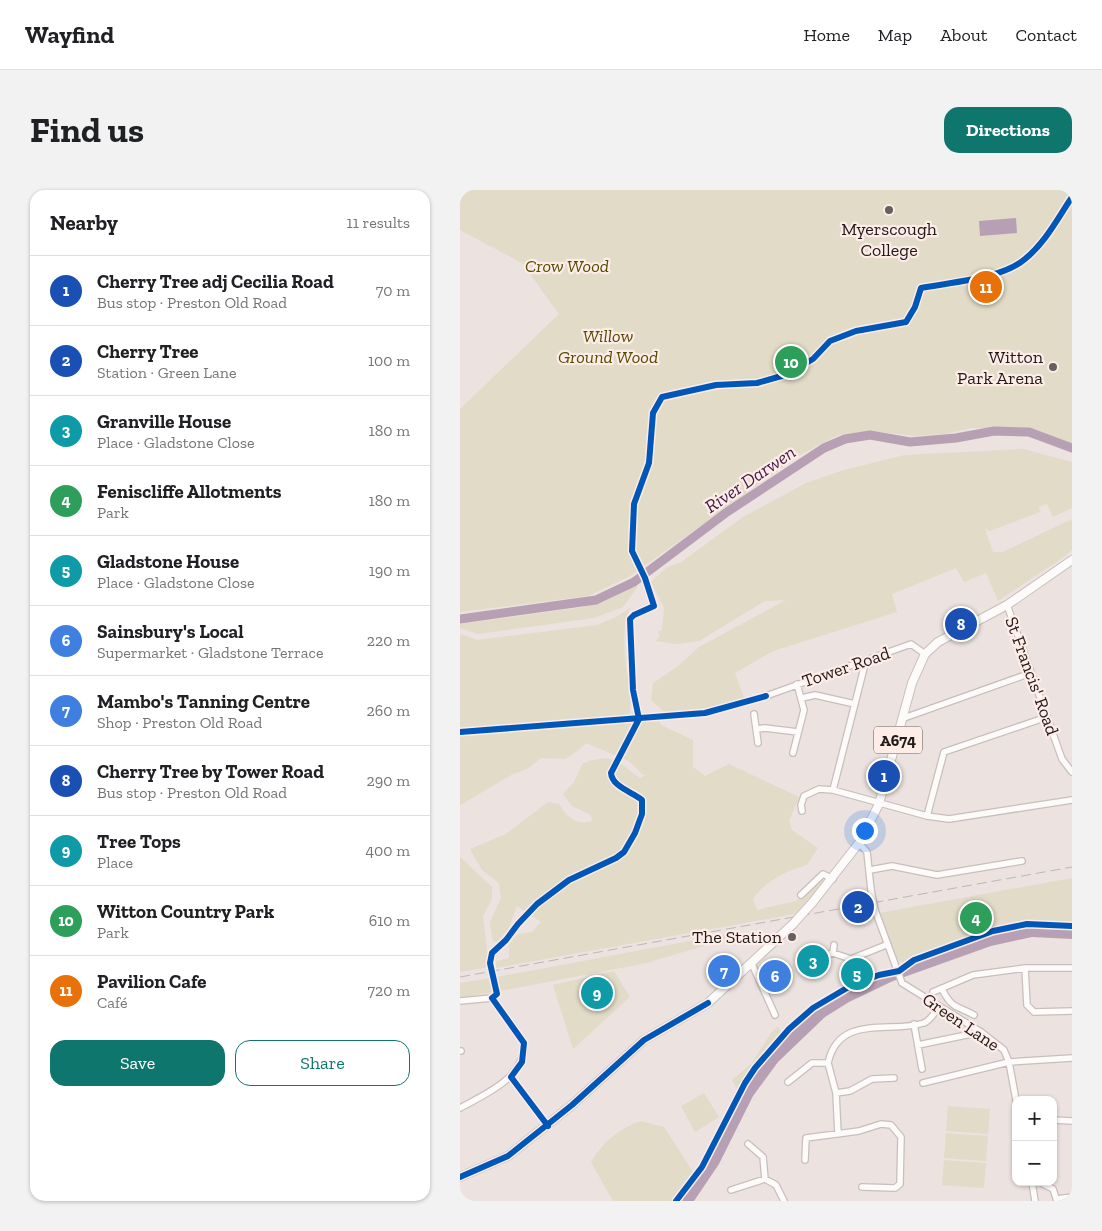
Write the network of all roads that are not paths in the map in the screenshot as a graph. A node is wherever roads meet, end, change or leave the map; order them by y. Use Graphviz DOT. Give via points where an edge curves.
graph roads {
  1 [pos="1072,560"];
  2 [pos="1007,605"];
  3 [pos="924,654"];
  4 [pos="866,660"];
  5 [pos="1031,673"];
  6 [pos="797,684"];
  7 [pos="766,696"];
  8 [pos="802,698"];
  9 [pos="855,704"];
  10 [pos="754,714"];
  11 [pos="1047,717"];
  12 [pos="904,718"];
  13 [pos="757,729"];
  14 [pos="798,732"];
  15 [pos="758,743"];
  16 [pos="793,753"];
  17 [pos="1072,772"];
  18 [pos="833,790"];
  19 [pos="1072,800"];
  20 [pos="879,804"];
  21 [pos="802,811"];
  22 [pos="927,816"];
  23 [pos="859,843"];
  24 [pos="1022,860"];
  25 [pos="870,870"];
  26 [pos="833,879"];
  27 [pos="801,895"];
  28 [pos="834,944"];
  29 [pos="886,945"];
  30 [pos="833,953"];
  31 [pos="822,956"];
  32 [pos="752,964"];
  33 [pos="1025,968"];
  34 [pos="1072,968"];
  35 [pos="942,989"];
  36 [pos="933,992"];
  37 [pos="460,1002"];
  38 [pos="939,1006"];
  39 [pos="1072,1012"];
  40 [pos="775,1015"];
  41 [pos="974,1015"];
  42 [pos="914,1024"];
  43 [pos="981,1032"];
  44 [pos="918,1045"];
  45 [pos="1072,1058"];
  46 [pos="1009,1062"];
  47 [pos="828,1063"];
  48 [pos="922,1069"];
  49 [pos="511,1077"];
  50 [pos="894,1078"];
  51 [pos="788,1082"];
  52 [pos="923,1083"];
  53 [pos="836,1094"];
  54 [pos="1015,1096"];
  55 [pos="460,1108"];
  56 [pos="1057,1120"];
  57 [pos="1072,1121"];
  58 [pos="548,1126"];
  59 [pos="838,1134"];
  60 [pos="748,1144"];
  61 [pos="805,1160"];
  62 [pos="460,1177"];
  63 [pos="765,1179"];
  64 [pos="1033,1186"];
  65 [pos="1049,1186"];
  66 [pos="862,1187"];
  67 [pos="731,1190"];
  68 [pos="1072,1197"];
  69 [pos="1057,1200"];
  70 [pos="784,1201"];
  71 [pos="1035,1201"];
  1 -- 2 [label="main road"];
  2 -- 3 [label="main road" via="938,642"];
  2 -- 5 [label="street, St Francis' Road"];
  3 -- 4 [label="street, Tower Road" via="910,644"];
  3 -- 12 [label="main road, A674" via="912,683"];
  4 -- 6 [label="street, Tower Road"];
  4 -- 9 [label="street"];
  5 -- 11 [label="street, St Francis' Road"];
  5 -- 12 [label="street"];
  6 -- 7 [label="street, Tower Road"];
  6 -- 8 [label="street"];
  8 -- 9 [label="street" via="815,695"];
  8 -- 14 [label="street" via="804,710"];
  9 -- 18 [label="street"];
  10 -- 13 [label="street"];
  11 -- 17 [label="street, St Francis' Road" via="1062,759"];
  11 -- 22 [label="street" via="944,752"];
  12 -- 20 [label="main road, A674"];
  13 -- 14 [label="street"];
  13 -- 15 [label="street"];
  14 -- 16 [label="street"];
  18 -- 20 [label="street"];
  18 -- 21 [label="street" via="819,789 805,795 800,805"];
  19 -- 22 [label="street" via="948,819"];
  20 -- 22 [label="street"];
  20 -- 23 [label="main road, A674"];
  23 -- 25 [label="street" via="867,852"];
  23 -- 26 [label="main road, A674"];
  24 -- 25 [label="street" via="937,875 892,866"];
  25 -- 29 [label="street, bridge" via="875,910"];
  26 -- 27 [label="street" via="823,874"];
  26 -- 32 [label="main road, A674, bridge"];
  28 -- 30 [label="street"];
  29 -- 30 [label="street" via="851,959"];
  29 -- 38 [label="street, Green Lane" via="900,981"];
  30 -- 31 [label="street"];
  32 -- 40 [label="street"];
  32 -- 58 [label="main road, A674" via="708,1003 644,1040"];
  33 -- 34 [label="street"];
  33 -- 35 [label="street" via="973,975"];
  33 -- 39 [label="street" via="1027,1005 1034,1012"];
  35 -- 36 [label="street"];
  35 -- 41 [label="street" via="956,1009"];
  37 -- 49 [label="street" via="492,998 524,1043 522,1062"];
  38 -- 42 [label="street" via="929,1020"];
  38 -- 43 [label="street, Green Lane"];
  42 -- 44 [label="street"];
  42 -- 47 [label="street" via="854,1032 838,1041"];
  43 -- 44 [label="street"];
  43 -- 46 [label="street, Green Lane" via="1004,1050"];
  44 -- 48 [label="street"];
  45 -- 46 [label="street"];
  46 -- 52 [label="street"];
  46 -- 54 [label="street, Green Lane"];
  47 -- 51 [label="street" via="812,1063"];
  47 -- 53 [label="street"];
  49 -- 55 [label="street"];
  49 -- 58 [label="street"];
  50 -- 53 [label="street" via="872,1079 850,1091"];
  53 -- 59 [label="street"];
  56 -- 57 [label="street"];
  58 -- 62 [label="main road, A674" via="508,1156"];
  59 -- 61 [label="street" via="806,1138"];
  59 -- 66 [label="street" via="884,1123 900,1133 899,1185 895,1188"];
  60 -- 63 [label="street" via="764,1157"];
  63 -- 67 [label="street"];
  63 -- 70 [label="street" via="776,1184"];
  64 -- 71 [label="street"];
  65 -- 69 [label="street"];
  68 -- 69 [label="street"];
}
